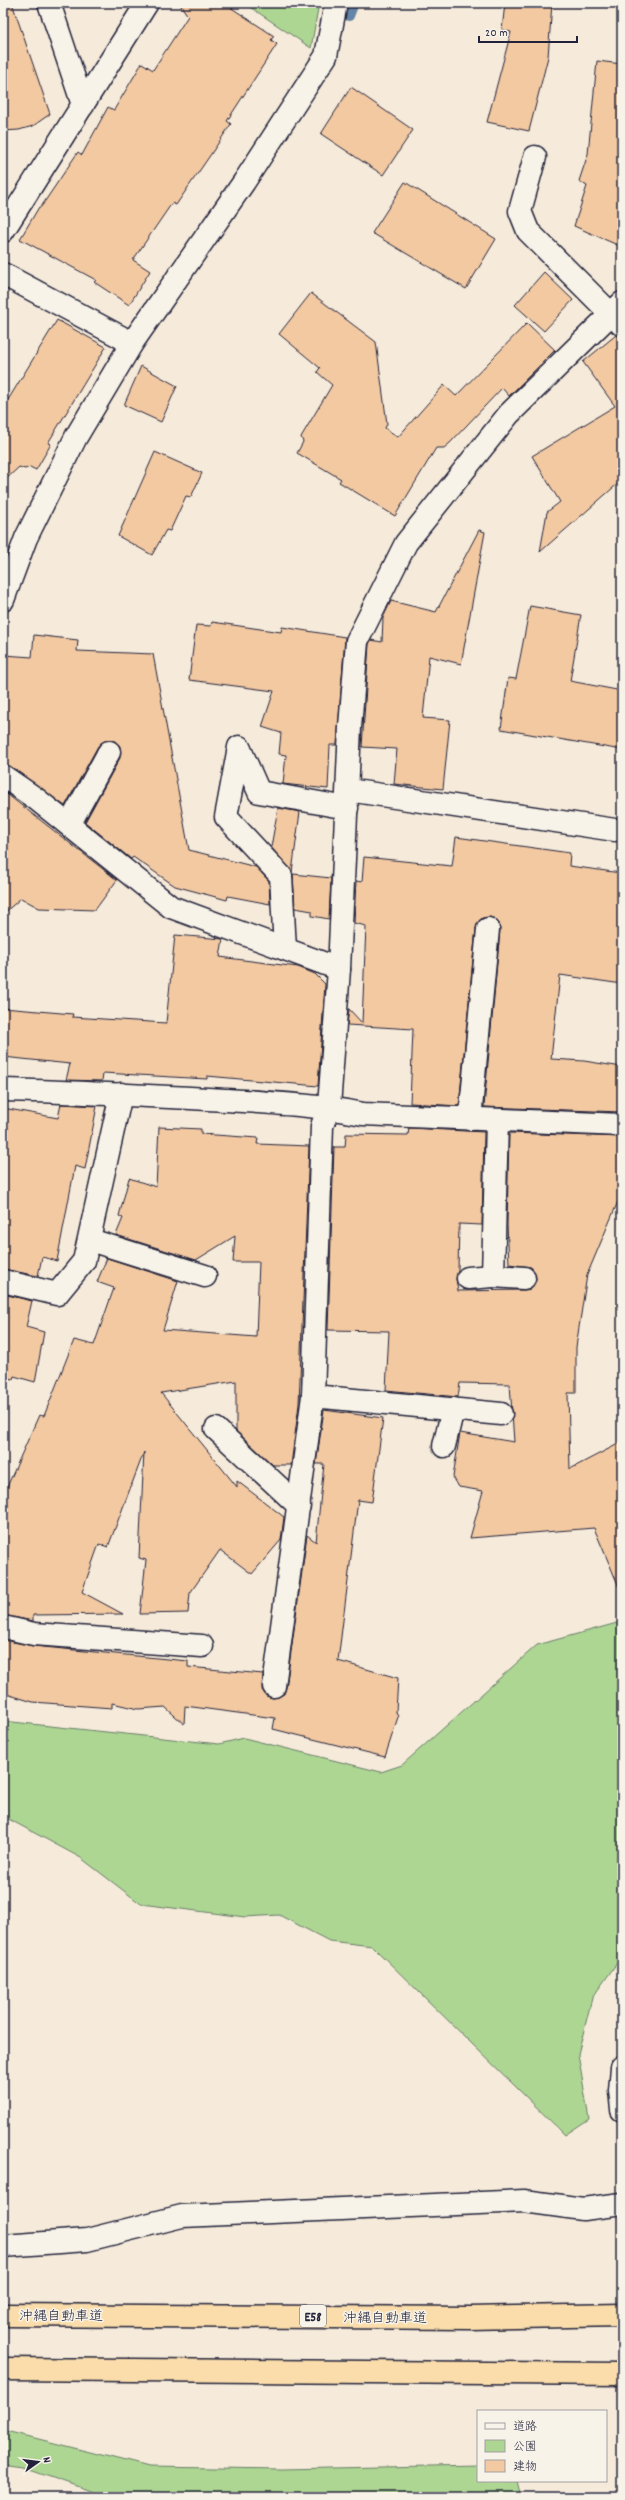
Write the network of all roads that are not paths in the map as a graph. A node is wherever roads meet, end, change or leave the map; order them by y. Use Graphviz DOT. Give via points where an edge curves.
graph roads {
  1 [pos="49,3"];
  2 [pos="147,3"];
  3 [pos="336,3"];
  4 [pos="83,105"];
  5 [pos="535,157"];
  6 [pos="3,231"];
  7 [pos="3,274"];
  8 [pos="619,314"];
  9 [pos="132,343"];
  10 [pos="3,600"];
  11 [pos="109,752"];
  12 [pos="3,776"];
  13 [pos="347,799"];
  14 [pos="69,825"];
  15 [pos="615,830"];
  16 [pos="488,929"];
  17 [pos="285,949"];
  18 [pos="339,969"];
  19 [pos="3,1090"];
  20 [pos="121,1094"];
  21 [pos="329,1107"];
  22 [pos="470,1119"];
  23 [pos="497,1120"];
  24 [pos="622,1125"];
  25 [pos="90,1240"];
  26 [pos="205,1276"];
  27 [pos="493,1276"];
  28 [pos="468,1278"];
  29 [pos="524,1278"];
  30 [pos="3,1281"];
  31 [pos="314,1396"];
  32 [pos="453,1409"];
  33 [pos="501,1414"];
  34 [pos="216,1429"];
  35 [pos="444,1446"];
  36 [pos="298,1506"];
  37 [pos="3,1627"];
  38 [pos="202,1646"];
  39 [pos="274,1686"];
  40 [pos="622,2067"];
  41 [pos="622,2110"];
  42 [pos="622,2204"];
  43 [pos="3,2246"];
  44 [pos="3,2315"];
  45 [pos="622,2315"];
  46 [pos="3,2369"];
  47 [pos="622,2374"];
  1 -- 4 [label="street"];
  2 -- 4 [label="street"];
  3 -- 9 [label="street" via="326,56 244,182"];
  4 -- 6 [label="street"];
  5 -- 8 [label="street" via="520,211 528,231"];
  7 -- 9 [label="street"];
  8 -- 13 [label="street" via="509,414 406,544 357,641"];
  9 -- 10 [label="street" via="76,437 26,538"];
  11 -- 14 [label="street"];
  12 -- 14 [label="street" via="36,798"];
  13 -- 15 [label="street"];
  13 -- 17 [label="street" via="260,792 239,747 226,817 281,876"];
  13 -- 18 [label="street"];
  14 -- 17 [label="street" via="171,907"];
  16 -- 22 [label="street"];
  17 -- 18 [label="street"];
  18 -- 21 [label="street"];
  19 -- 20 [label="street"];
  20 -- 21 [label="street"];
  20 -- 25 [label="street"];
  21 -- 22 [label="street" via="363,1114"];
  21 -- 31 [label="street" via="322,1126"];
  22 -- 23 [label="street"];
  23 -- 24 [label="street"];
  23 -- 27 [label="street"];
  25 -- 26 [label="street"];
  25 -- 30 [label="street" via="84,1262 57,1294"];
  27 -- 28 [label="street"];
  27 -- 29 [label="street"];
  31 -- 32 [label="street"];
  31 -- 36 [label="street"];
  32 -- 33 [label="street"];
  32 -- 35 [label="street"];
  34 -- 36 [label="street"];
  36 -- 39 [label="street"];
  37 -- 38 [label="street" via="34,1634"];
  40 -- 41 [label="street"];
  42 -- 43 [label="street" via="583,2209 516,2202 182,2216 87,2240"];
  44 -- 45 [label="highway, 沖縄自動車道 / E58" via="462,2318"];
  46 -- 47 [label="highway"];
}
